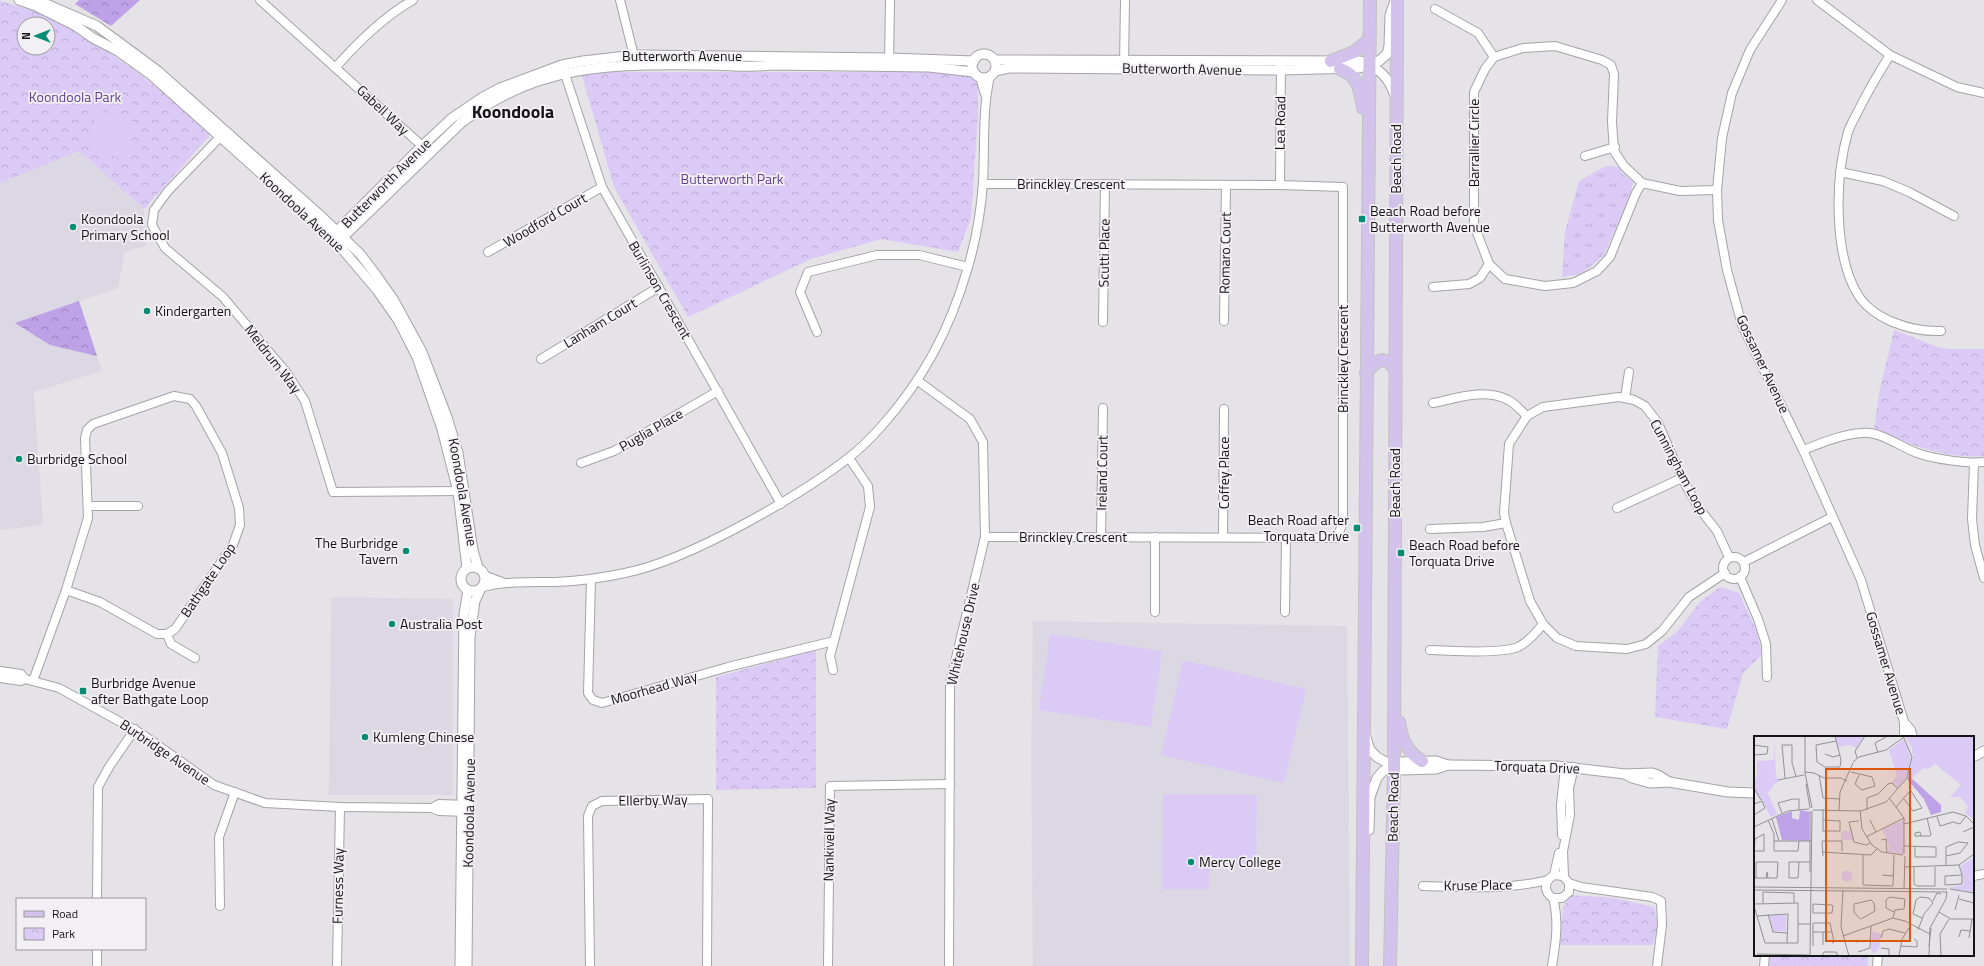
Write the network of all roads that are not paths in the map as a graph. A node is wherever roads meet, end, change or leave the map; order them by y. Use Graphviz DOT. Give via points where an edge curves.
graph roads {
  1 [pos="19,0"];
  2 [pos="37,0"];
  3 [pos="260,0"];
  4 [pos="413,0"];
  5 [pos="620,0"];
  6 [pos="890,0"];
  7 [pos="1125,0"];
  8 [pos="1370,0"];
  9 [pos="1396,0"];
  10 [pos="1782,0"];
  11 [pos="1817,0"];
  12 [pos="1435,9"];
  13 [pos="1369,40"];
  14 [pos="635,54"];
  15 [pos="1890,55"];
  16 [pos="1494,57"];
  17 [pos="995,60"];
  18 [pos="974,61"];
  19 [pos="1330,61"];
  20 [pos="889,62"];
  21 [pos="636,64"];
  22 [pos="1124,64"];
  23 [pos="1369,64"];
  24 [pos="1281,65"];
  25 [pos="336,67"];
  26 [pos="1340,69"];
  27 [pos="564,70"];
  28 [pos="993,73"];
  29 [pos="977,74"];
  30 [pos="1984,93"];
  31 [pos="986,95"];
  32 [pos="1396,99"];
  33 [pos="1368,128"];
  34 [pos="223,134"];
  35 [pos="422,146"];
  36 [pos="1615,147"];
  37 [pos="430,153"];
  38 [pos="1585,156"];
  39 [pos="1840,172"];
  40 [pos="1642,183"];
  41 [pos="983,184"];
  42 [pos="1105,184"];
  43 [pos="1226,185"];
  44 [pos="1280,185"];
  45 [pos="602,187"];
  46 [pos="1717,190"];
  47 [pos="1954,216"];
  48 [pos="337,237"];
  49 [pos="488,252"];
  50 [pos="1489,264"];
  51 [pos="968,267"];
  52 [pos="659,287"];
  53 [pos="1433,287"];
  54 [pos="1224,321"];
  55 [pos="1103,322"];
  56 [pos="1941,331"];
  57 [pos="817,332"];
  58 [pos="541,359"];
  59 [pos="1395,369"];
  60 [pos="1629,372"];
  61 [pos="1366,373"];
  62 [pos="918,381"];
  63 [pos="718,391"];
  64 [pos="1625,398"];
  65 [pos="1433,403"];
  66 [pos="1103,408"];
  67 [pos="1224,409"];
  68 [pos="1526,416"];
  69 [pos="1803,450"];
  70 [pos="849,458"];
  71 [pos="1984,462"];
  72 [pos="580,463"];
  73 [pos="1974,463"];
  74 [pos="1682,478"];
  75 [pos="461,491"];
  76 [pos="781,504"];
  77 [pos="89,506"];
  78 [pos="138,506"];
  79 [pos="1617,508"];
  80 [pos="1832,517"];
  81 [pos="1506,523"];
  82 [pos="1430,529"];
  83 [pos="985,537"];
  84 [pos="1101,537"];
  85 [pos="1156,537"];
  86 [pos="1223,538"];
  87 [pos="1286,538"];
  88 [pos="1729,557"];
  89 [pos="1744,562"];
  90 [pos="467,568"];
  91 [pos="478,568"];
  92 [pos="1724,573"];
  93 [pos="486,576"];
  94 [pos="1740,577"];
  95 [pos="1984,578"];
  96 [pos="591,580"];
  97 [pos="503,582"];
  98 [pos="481,589"];
  99 [pos="66,590"];
  100 [pos="468,590"];
  101 [pos="1156,612"];
  102 [pos="1285,612"];
  103 [pos="1543,624"];
  104 [pos="166,634"];
  105 [pos="834,641"];
  106 [pos="1430,650"];
  107 [pos="194,658"];
  108 [pos="833,670"];
  109 [pos="0,671"];
  110 [pos="1767,677"];
  111 [pos="0,678"];
  112 [pos="1394,679"];
  113 [pos="29,680"];
  114 [pos="1904,722"];
  115 [pos="1363,728"];
  116 [pos="135,729"];
  117 [pos="1904,736"];
  118 [pos="1913,736"];
  119 [pos="1984,750"];
  120 [pos="1974,756"];
  121 [pos="1422,761"];
  122 [pos="1448,765"];
  123 [pos="1394,767"];
  124 [pos="1569,767"];
  125 [pos="950,784"];
  126 [pos="235,792"];
  127 [pos="1754,793"];
  128 [pos="340,806"];
  129 [pos="465,808"];
  130 [pos="1362,866"];
  131 [pos="1984,874"];
  132 [pos="1974,876"];
  133 [pos="1551,878"];
  134 [pos="1566,879"];
  135 [pos="1533,884"];
  136 [pos="1423,886"];
  137 [pos="1581,887"];
  138 [pos="1546,891"];
  139 [pos="1569,892"];
  140 [pos="97,898"];
  141 [pos="1553,898"];
  142 [pos="1562,898"];
  143 [pos="220,906"];
  144 [pos="1557,912"];
  145 [pos="97,950"];
  146 [pos="1765,956"];
  147 [pos="1878,956"];
  148 [pos="97,966"];
  149 [pos="337,966"];
  150 [pos="460,966"];
  151 [pos="468,966"];
  152 [pos="590,966"];
  153 [pos="707,966"];
  154 [pos="828,966"];
  155 [pos="949,966"];
  156 [pos="1362,966"];
  157 [pos="1390,966"];
  158 [pos="1552,966"];
  159 [pos="1656,966"];
  160 [pos="1764,966"];
  161 [pos="1877,966"];
  1 -- 34 [label="street, Koondoola Avenue" via="68,22 118,51"];
  2 -- 34 [label="street, Koondoola Avenue" via="97,26 158,71"];
  3 -- 25 [label="street, Gabell Way"];
  4 -- 25 [label="street" via="398,9"];
  5 -- 14 [label="street"];
  6 -- 20 [label="street"];
  7 -- 22 [label="street"];
  8 -- 13 [label="main road, Beach Road"];
  9 -- 23 [label="street, Butterworth Avenue" via="1390,14 1389,46 1386,54 1379,61"];
  9 -- 32 [label="main road, Beach Road"];
  10 -- 46 [label="street, Gossamer Avenue" via="1750,50 1732,93 1722,138"];
  11 -- 15 [label="street"];
  12 -- 16 [label="street" via="1478,33"];
  13 -- 19 [label="main road" via="1354,52"];
  13 -- 23 [label="main road, Beach Road"];
  14 -- 20 [label="street, Butterworth Avenue"];
  14 -- 21 [label="street"];
  14 -- 27 [label="street, Butterworth Avenue"];
  15 -- 30 [label="street" via="1957,87"];
  15 -- 39 [label="street" via="1870,86 1848,131"];
  16 -- 36 [label="street" via="1523,48 1555,46 1611,65 1614,74 1612,122"];
  16 -- 50 [label="street, Barrallier Circle" via="1474,92 1474,225"];
  17 -- 18 [label="street" via="986,54"];
  17 -- 22 [label="street, Butterworth Avenue"];
  17 -- 28 [label="street"];
  18 -- 20 [label="street, Butterworth Avenue"];
  18 -- 29 [label="street"];
  19 -- 23 [label="street, Butterworth Avenue" via="1360,60"];
  19 -- 24 [label="street, Butterworth Avenue"];
  20 -- 21 [label="street, Butterworth Avenue" via="756,68 738,65"];
  20 -- 29 [label="street, Butterworth Avenue"];
  21 -- 27 [label="street, Butterworth Avenue"];
  22 -- 24 [label="street, Butterworth Avenue"];
  22 -- 28 [label="street, Butterworth Avenue" via="1009,68"];
  23 -- 26 [label="street, Butterworth Avenue" via="1360,68"];
  23 -- 32 [label="street, Butterworth Avenue" via="1384,74 1392,86"];
  23 -- 33 [label="main road, Beach Road"];
  24 -- 26 [label="street, Butterworth Avenue"];
  24 -- 44 [label="street, Lea Road"];
  25 -- 35 [label="street, Gabell Way"];
  26 -- 33 [label="main road" via="1354,76"];
  27 -- 35 [label="street, Butterworth Avenue" via="528,76 483,97 452,118"];
  27 -- 37 [label="street, Butterworth Avenue" via="490,102 461,123"];
  27 -- 45 [label="street, Burlinson Crescent"];
  28 -- 29 [label="street"];
  28 -- 31 [label="street"];
  29 -- 31 [label="street"];
  31 -- 41 [label="street"];
  32 -- 59 [label="main road, Beach Road"];
  33 -- 61 [label="main road, Beach Road"];
  34 -- 48 [label="street, Koondoola Avenue"];
  34 -- 75 [label="street, Meldrum Way" via="168,191 154,210 152,225 165,248 223,297 286,372 305,401 333,492"];
  35 -- 37 [label="street, Gabell Way"];
  35 -- 48 [label="street, Butterworth Avenue"];
  36 -- 38 [label="street"];
  36 -- 40 [label="street" via="1614,151 1624,166"];
  37 -- 48 [label="street, Butterworth Avenue"];
  39 -- 47 [label="street" via="1883,181"];
  39 -- 56 [label="street" via="1839,238 1858,295 1865,304 1889,320 1928,332"];
  40 -- 46 [label="street" via="1680,191"];
  40 -- 50 [label="street, Barrallier Circle" via="1610,257 1597,271 1573,283 1545,286 1505,279"];
  41 -- 42 [label="street, Brinckley Crescent"];
  41 -- 51 [label="street" via="978,227"];
  42 -- 43 [label="street, Brinckley Crescent"];
  42 -- 55 [label="street, Scutti Place"];
  43 -- 44 [label="street, Brinckley Crescent"];
  43 -- 54 [label="street, Romaro Court"];
  44 -- 87 [label="street, Brinckley Crescent" via="1343,187 1343,522 1337,538"];
  45 -- 49 [label="street, Woodford Court"];
  45 -- 52 [label="street, Burlinson Crescent"];
  46 -- 69 [label="street, Gossamer Avenue" via="1718,220 1727,270 1742,324"];
  48 -- 75 [label="street, Koondoola Avenue" via="398,320 417,357"];
  50 -- 53 [label="street" via="1480,278 1469,284"];
  51 -- 57 [label="street" via="919,255 877,255 808,272 800,292"];
  51 -- 62 [label="street" via="950,321"];
  52 -- 58 [label="street, Lanham Court"];
  52 -- 63 [label="street, Burlinson Crescent"];
  59 -- 61 [label="main road" via="1384,360 1378,361"];
  59 -- 112 [label="main road, Beach Road"];
  60 -- 64 [label="street"];
  61 -- 115 [label="main road, Beach Road"];
  62 -- 70 [label="street" via="895,411"];
  62 -- 83 [label="street, Whitehouse Drive" via="970,419 983,442"];
  63 -- 72 [label="street, Puglia Place" via="614,451"];
  63 -- 76 [label="street, Burlinson Crescent"];
  64 -- 68 [label="street, Cunningham Loop" via="1543,407"];
  64 -- 74 [label="street, Cunningham Loop" via="1645,406 1658,423"];
  65 -- 68 [label="street" via="1494,394 1509,400"];
  66 -- 84 [label="street, Ireland Court"];
  67 -- 86 [label="street, Coffey Place"];
  68 -- 81 [label="street" via="1509,444 1504,513"];
  69 -- 73 [label="street" via="1840,436 1864,432 1920,454"];
  69 -- 80 [label="street, Gossamer Avenue"];
  70 -- 76 [label="street"];
  70 -- 105 [label="street" via="868,486 870,507"];
  71 -- 73 [label="street"];
  73 -- 95 [label="street" via="1972,519 1975,545"];
  74 -- 79 [label="street"];
  74 -- 88 [label="street, Cunningham Loop" via="1698,506 1717,531"];
  75 -- 90 [label="street, Koondoola Avenue"];
  75 -- 91 [label="street, Koondoola Avenue"];
  76 -- 96 [label="street" via="686,553 628,573"];
  77 -- 78 [label="street"];
  77 -- 99 [label="street, Bathgate Loop" via="88,518"];
  77 -- 104 [label="street, Bathgate Loop" via="85,438 92,424 174,396 190,400 196,406 222,453 239,508 240,525 233,545 175,629"];
  80 -- 89 [label="street"];
  80 -- 114 [label="street, Gossamer Avenue" via="1861,580"];
  81 -- 82 [label="street" via="1484,527"];
  81 -- 103 [label="street" via="1530,601"];
  83 -- 84 [label="street, Brinckley Crescent"];
  83 -- 125 [label="street, Whitehouse Drive" via="950,683"];
  84 -- 85 [label="street, Brinckley Crescent"];
  85 -- 86 [label="street, Brinckley Crescent"];
  85 -- 101 [label="street"];
  86 -- 87 [label="street, Brinckley Crescent"];
  87 -- 102 [label="street"];
  88 -- 89 [label="street"];
  88 -- 92 [label="street" via="1724,562"];
  89 -- 94 [label="street" via="1745,567"];
  90 -- 91 [label="street"];
  90 -- 100 [label="street" via="461,578"];
  91 -- 93 [label="street"];
  92 -- 94 [label="street" via="1726,577 1734,579"];
  92 -- 103 [label="street" via="1689,597 1662,631 1646,644 1633,648 1576,646 1557,638"];
  93 -- 97 [label="street"];
  93 -- 98 [label="street"];
  94 -- 110 [label="street" via="1766,644"];
  96 -- 97 [label="street"];
  96 -- 105 [label="street, Moorhead Way" via="588,693 593,700 602,703 728,667"];
  97 -- 98 [label="street"];
  98 -- 100 [label="street"];
  98 -- 129 [label="street, Koondoola Avenue" via="475,601 470,637"];
  99 -- 104 [label="street" via="100,602 157,634"];
  99 -- 113 [label="street, Bathgate Loop"];
  100 -- 129 [label="street, Koondoola Avenue" via="464,614"];
  103 -- 106 [label="street" via="1533,637 1517,648"];
  104 -- 107 [label="street" via="171,644"];
  105 -- 108 [label="street" via="830,656"];
  109 -- 113 [label="street, Burbridge Avenue" via="21,674"];
  111 -- 113 [label="street, Burbridge Avenue"];
  112 -- 121 [label="main road" via="1400,729 1404,741 1409,752"];
  112 -- 123 [label="main road, Beach Road"];
  113 -- 116 [label="street, Burbridge Avenue" via="59,688"];
  114 -- 117 [label="street, Gossamer Avenue"];
  114 -- 118 [label="street, Gossamer Avenue"];
  115 -- 123 [label="street, Torquata Drive" via="1370,750 1382,762"];
  115 -- 130 [label="main road, Beach Road"];
  116 -- 126 [label="street, Burbridge Avenue" via="214,785"];
  116 -- 140 [label="street" via="98,787"];
  119 -- 120 [label="street"];
  121 -- 122 [label="street, Torquata Drive" via="1436,761"];
  121 -- 123 [label="street, Torquata Drive" via="1400,762"];
  122 -- 123 [label="street, Torquata Drive" via="1436,769 1400,770"];
  122 -- 124 [label="street, Torquata Drive"];
  123 -- 130 [label="street, Torquata Drive" via="1383,771 1373,786 1370,797 1368,850"];
  123 -- 157 [label="main road, Beach Road"];
  124 -- 127 [label="street, Torquata Drive" via="1625,774 1650,783 1670,782 1728,792"];
  124 -- 133 [label="street" via="1561,804 1562,835"];
  124 -- 134 [label="street" via="1570,815 1563,851"];
  125 -- 154 [label="street, Nankivell Way" via="830,786"];
  125 -- 155 [label="street, Whitehouse Drive"];
  126 -- 128 [label="street, Burbridge Avenue" via="265,803"];
  126 -- 143 [label="street" via="219,837"];
  128 -- 129 [label="street, Burbridge Avenue" via="432,808 439,804"];
  128 -- 149 [label="street, Furness Way"];
  129 -- 150 [label="street, Koondoola Avenue"];
  129 -- 151 [label="street, Koondoola Avenue"];
  130 -- 156 [label="main road, Beach Road"];
  131 -- 132 [label="street"];
  133 -- 134 [label="street"];
  133 -- 135 [label="street, Kruse Place"];
  133 -- 138 [label="street"];
  134 -- 137 [label="street"];
  134 -- 139 [label="street"];
  135 -- 136 [label="street, Kruse Place"];
  135 -- 138 [label="street, Kruse Place"];
  137 -- 139 [label="street"];
  137 -- 159 [label="street" via="1652,897 1662,901 1662,925"];
  138 -- 141 [label="street"];
  139 -- 142 [label="street"];
  141 -- 142 [label="street"];
  141 -- 144 [label="street"];
  142 -- 144 [label="street"];
  144 -- 158 [label="street" via="1558,929"];
  145 -- 148 [label="street"];
  146 -- 160 [label="street"];
  147 -- 161 [label="street"];
  152 -- 153 [label="street, Ellerby Way" via="588,816 592,806 602,801 708,799"];
}
